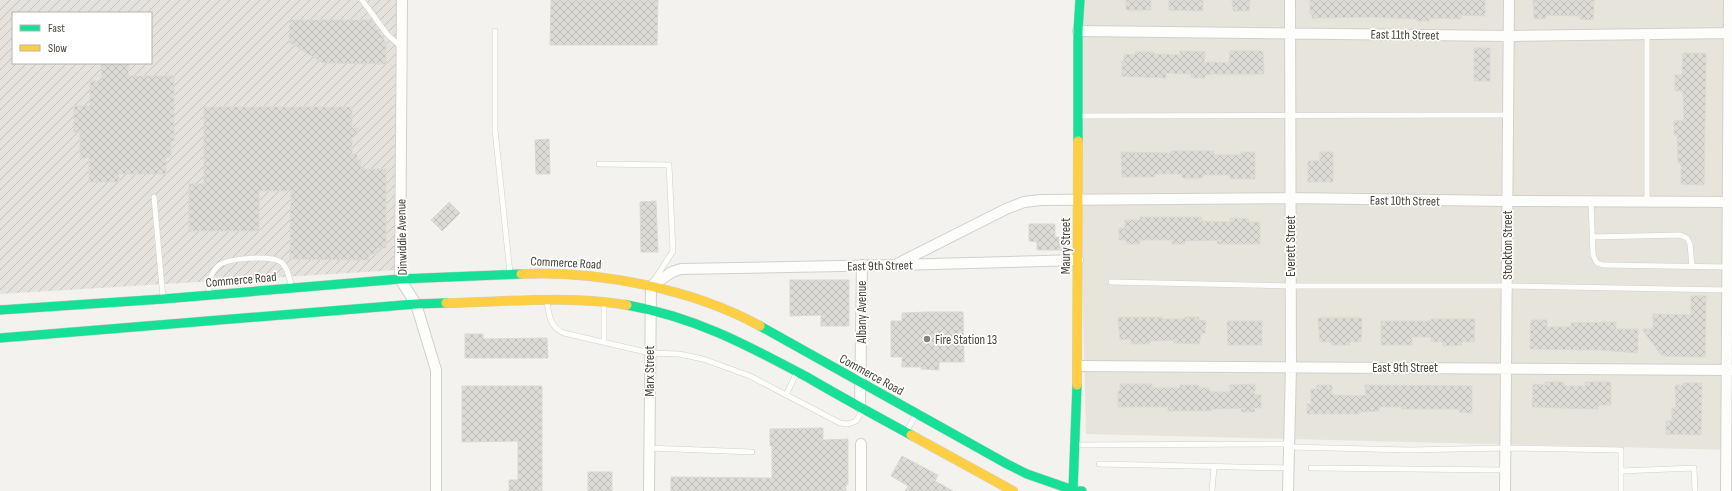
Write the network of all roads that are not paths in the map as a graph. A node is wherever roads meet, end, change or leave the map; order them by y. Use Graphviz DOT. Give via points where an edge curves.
graph roads {
  1 [pos="362,0"];
  2 [pos="402,0"];
  3 [pos="1080,0"];
  4 [pos="1290,0"];
  5 [pos="1509,0"];
  6 [pos="1729,0"];
  7 [pos="494,31"];
  8 [pos="1078,31"];
  9 [pos="1290,33"];
  10 [pos="1730,33"];
  11 [pos="1647,34"];
  12 [pos="1509,36"];
  13 [pos="402,47"];
  14 [pos="1508,115"];
  15 [pos="1078,116"];
  16 [pos="1290,116"];
  17 [pos="599,164"];
  18 [pos="154,197"];
  19 [pos="1290,198"];
  20 [pos="1078,199"];
  21 [pos="1507,201"];
  22 [pos="1591,202"];
  23 [pos="1647,202"];
  24 [pos="1730,202"];
  25 [pos="1592,237"];
  26 [pos="1078,260"];
  27 [pos="862,265"];
  28 [pos="895,265"];
  29 [pos="1692,266"];
  30 [pos="1728,267"];
  31 [pos="510,274"];
  32 [pos="400,279"];
  33 [pos="1111,282"];
  34 [pos="650,286"];
  35 [pos="1291,286"];
  36 [pos="1506,286"];
  37 [pos="292,288"];
  38 [pos="1727,290"];
  39 [pos="209,295"];
  40 [pos="164,299"];
  41 [pos="546,300"];
  42 [pos="604,302"];
  43 [pos="416,304"];
  44 [pos="650,309"];
  45 [pos="0,310"];
  46 [pos="0,338"];
  47 [pos="604,342"];
  48 [pos="650,353"];
  49 [pos="1078,366"];
  50 [pos="1291,367"];
  51 [pos="1506,368"];
  52 [pos="1729,370"];
  53 [pos="797,372"];
  54 [pos="861,382"];
  55 [pos="786,395"];
  56 [pos="862,408"];
  57 [pos="917,414"];
  58 [pos="906,433"];
  59 [pos="861,444"];
  60 [pos="1075,445"];
  61 [pos="1289,446"];
  62 [pos="649,448"];
  63 [pos="1506,448"];
  64 [pos="752,452"];
  65 [pos="1099,464"];
  66 [pos="1214,467"];
  67 [pos="1288,468"];
  68 [pos="1311,468"];
  69 [pos="1506,470"];
  70 [pos="1621,471"];
  71 [pos="436,491"];
  72 [pos="649,491"];
  73 [pos="861,491"];
  74 [pos="1013,491"];
  75 [pos="1076,491"];
  76 [pos="1212,491"];
  77 [pos="1288,491"];
  78 [pos="1505,491"];
  79 [pos="1621,491"];
  80 [pos="1694,491"];
  81 [pos="1726,491"];
  1 -- 13 [label="lane" via="387,34"];
  2 -- 13 [label="street, Dinwiddie Avenue"];
  3 -- 8 [label="main road, Maury Street"];
  4 -- 9 [label="street, Everett Street"];
  5 -- 12 [label="street, Stockton Street"];
  6 -- 10 [label="street"];
  7 -- 31 [label="lane" via="495,130"];
  8 -- 9 [label="street, East 11th Street"];
  8 -- 15 [label="main road, Maury Street"];
  9 -- 12 [label="street, East 11th Street"];
  9 -- 16 [label="street, Everett Street"];
  10 -- 11 [label="street, East 11th Street"];
  10 -- 24 [label="street"];
  11 -- 12 [label="street, East 11th Street"];
  11 -- 23 [label="lane"];
  12 -- 14 [label="street, Stockton Street"];
  13 -- 32 [label="street, Dinwiddie Avenue"];
  14 -- 16 [label="lane"];
  14 -- 21 [label="street, Stockton Street"];
  15 -- 16 [label="lane"];
  15 -- 20 [label="main road, Maury Street"];
  16 -- 19 [label="street, Everett Street"];
  17 -- 34 [label="lane" via="669,165 673,251"];
  18 -- 40 [label="lane"];
  19 -- 20 [label="street, East 10th Street"];
  19 -- 21 [label="street, East 10th Street"];
  19 -- 35 [label="street, Everett Street"];
  20 -- 26 [label="main road, Maury Street"];
  20 -- 28 [label="street, East 10th Street" via="1041,200 1006,208"];
  21 -- 22 [label="street, East 10th Street"];
  21 -- 36 [label="street, Stockton Street"];
  22 -- 23 [label="street, East 10th Street"];
  22 -- 25 [label="lane"];
  23 -- 24 [label="street, East 10th Street"];
  24 -- 30 [label="street"];
  25 -- 29 [label="lane" via="1593,255 1597,263 1603,265"];
  25 -- 29 [label="lane" via="1680,235 1687,238 1690,244"];
  26 -- 28 [label="street, East 9th Street"];
  26 -- 49 [label="main road, Maury Street"];
  27 -- 28 [label="street, East 9th Street"];
  27 -- 34 [label="street, East 9th Street" via="681,268"];
  27 -- 54 [label="street, Albany Avenue"];
  29 -- 30 [label="lane"];
  30 -- 38 [label="street"];
  31 -- 32 [label="main road, Commerce Road"];
  31 -- 34 [label="main road, Commerce Road" via="553,273 606,277"];
  32 -- 37 [label="main road, Commerce Road"];
  32 -- 43 [label="street, Dinwiddie Avenue"];
  33 -- 35 [label="lane"];
  34 -- 44 [label="street, Marx Street"];
  34 -- 54 [label="main road, Commerce Road" via="736,315"];
  35 -- 36 [label="lane"];
  35 -- 50 [label="street, Everett Street"];
  36 -- 38 [label="lane"];
  36 -- 51 [label="street, Stockton Street"];
  37 -- 39 [label="main road, Commerce Road"];
  37 -- 39 [label="lane" via="282,262 256,258 224,262 217,267 210,278"];
  38 -- 52 [label="street"];
  39 -- 40 [label="main road, Commerce Road"];
  40 -- 45 [label="main road, Commerce Road"];
  41 -- 42 [label="main road"];
  41 -- 43 [label="main road"];
  41 -- 47 [label="lane" via="549,317 557,330"];
  42 -- 44 [label="main road"];
  42 -- 47 [label="lane"];
  43 -- 46 [label="main road"];
  43 -- 71 [label="street, Dinwiddie Avenue" via="436,370"];
  44 -- 48 [label="street, Marx Street"];
  44 -- 53 [label="main road" via="725,334"];
  47 -- 48 [label="lane"];
  48 -- 55 [label="lane" via="679,354 703,359 750,376"];
  48 -- 62 [label="street, Marx Street"];
  49 -- 50 [label="street, East 9th Street"];
  49 -- 60 [label="main road, Maury Street"];
  50 -- 51 [label="street, East 9th Street"];
  50 -- 61 [label="street, Everett Street"];
  51 -- 52 [label="street, East 9th Street"];
  51 -- 63 [label="street, Stockton Street"];
  52 -- 81 [label="street"];
  53 -- 55 [label="lane"];
  53 -- 56 [label="main road"];
  54 -- 56 [label="street, Albany Avenue"];
  54 -- 57 [label="main road, Commerce Road"];
  55 -- 56 [label="lane" via="840,423 856,421"];
  56 -- 58 [label="main road"];
  57 -- 58 [label="lane"];
  57 -- 75 [label="main road, Commerce Road" via="1007,464"];
  58 -- 74 [label="main road"];
  59 -- 73 [label="street"];
  60 -- 61 [label="lane"];
  60 -- 75 [label="main road, Maury Street"];
  61 -- 63 [label="lane" via="1409,450"];
  61 -- 67 [label="street, Everett Street"];
  62 -- 64 [label="lane"];
  62 -- 72 [label="street, Marx Street"];
  63 -- 69 [label="street, Stockton Street"];
  63 -- 70 [label="lane" via="1622,450"];
  65 -- 66 [label="lane"];
  66 -- 67 [label="lane"];
  66 -- 76 [label="lane"];
  67 -- 77 [label="street, Everett Street"];
  68 -- 69 [label="lane"];
  69 -- 78 [label="street, Stockton Street"];
  70 -- 79 [label="lane"];
  70 -- 80 [label="lane" via="1694,468"];
}
